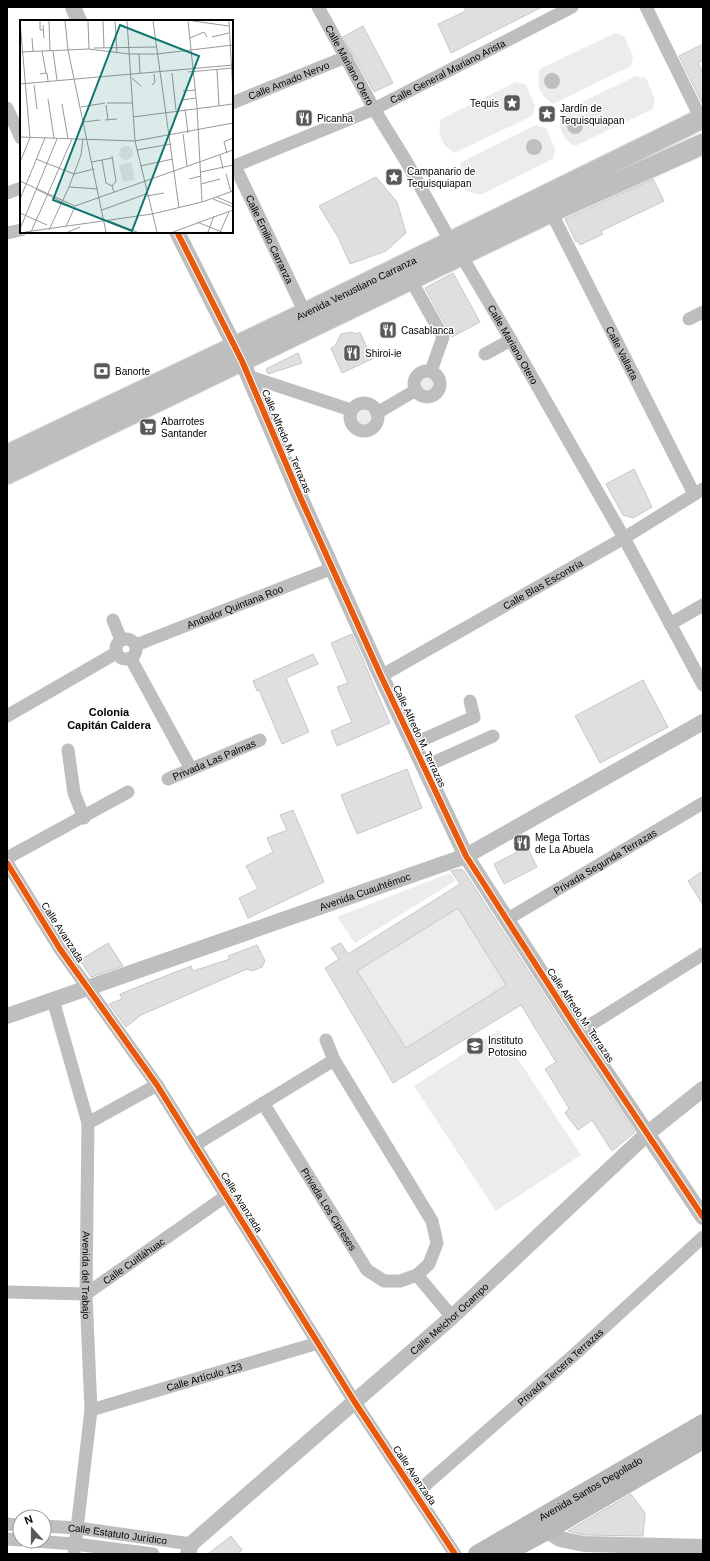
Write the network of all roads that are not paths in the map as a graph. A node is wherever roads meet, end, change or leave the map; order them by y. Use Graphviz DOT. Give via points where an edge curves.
graph roads {
  1 [pos="73,7"];
  2 [pos="318,7"];
  3 [pos="572,7"];
  4 [pos="646,7"];
  5 [pos="79,20"];
  6 [pos="346,57"];
  7 [pos="233,103"];
  8 [pos="7,108"];
  9 [pos="374,110"];
  10 [pos="702,120"];
  11 [pos="20,136"];
  12 [pos="703,144"];
  13 [pos="233,167"];
  14 [pos="20,188"];
  15 [pos="7,193"];
  16 [pos="551,212"];
  17 [pos="20,230"];
  18 [pos="7,233"];
  19 [pos="178,233"];
  20 [pos="456,249"];
  21 [pos="411,280"];
  22 [pos="703,312"];
  23 [pos="305,313"];
  24 [pos="690,319"];
  25 [pos="512,340"];
  26 [pos="485,354"];
  27 [pos="242,361"];
  28 [pos="431,371"];
  29 [pos="416,390"];
  30 [pos="351,410"];
  31 [pos="377,412"];
  32 [pos="7,455"];
  33 [pos="7,474"];
  34 [pos="698,492"];
  35 [pos="624,538"];
  36 [pos="333,568"];
  37 [pos="703,605"];
  38 [pos="113,620"];
  39 [pos="670,624"];
  40 [pos="122,640"];
  41 [pos="136,645"];
  42 [pos="116,653"];
  43 [pos="131,659"];
  44 [pos="381,676"];
  45 [pos="703,685"];
  46 [pos="470,701"];
  47 [pos="7,716"];
  48 [pos="703,722"];
  49 [pos="493,736"];
  50 [pos="260,740"];
  51 [pos="413,744"];
  52 [pos="68,750"];
  53 [pos="424,767"];
  54 [pos="191,769"];
  55 [pos="168,779"];
  56 [pos="128,792"];
  57 [pos="703,803"];
  58 [pos="84,818"];
  59 [pos="466,856"];
  60 [pos="7,858"];
  61 [pos="7,863"];
  62 [pos="506,920"];
  63 [pos="703,954"];
  64 [pos="88,988"];
  65 [pos="53,1000"];
  66 [pos="7,1016"];
  67 [pos="579,1032"];
  68 [pos="326,1040"];
  69 [pos="334,1060"];
  70 [pos="157,1085"];
  71 [pos="703,1089"];
  72 [pos="263,1103"];
  73 [pos="88,1123"];
  74 [pos="648,1133"];
  75 [pos="195,1145"];
  76 [pos="226,1196"];
  77 [pos="703,1217"];
  78 [pos="703,1237"];
  79 [pos="417,1275"];
  80 [pos="7,1292"];
  81 [pos="86,1294"];
  82 [pos="452,1317"];
  83 [pos="318,1343"];
  84 [pos="354,1401"];
  85 [pos="91,1410"];
  86 [pos="703,1423"];
  87 [pos="703,1440"];
  88 [pos="415,1494"];
  89 [pos="52,1526"];
  90 [pos="542,1526"];
  91 [pos="78,1528"];
  92 [pos="52,1545"];
  93 [pos="703,1547"];
  94 [pos="75,1549"];
  95 [pos="189,1549"];
  96 [pos="153,1554"];
  97 [pos="455,1554"];
  98 [pos="477,1554"];
  99 [pos="504,1554"];
  1 -- 5 [label="street"];
  2 -- 6 [label="street, Calle Mariano Otero"];
  3 -- 9 [label="street, Calle General Mariano Arista"];
  4 -- 10 [label="street"];
  6 -- 7 [label="street, Calle Amado Nervo"];
  6 -- 9 [label="street, Calle Mariano Otero"];
  8 -- 11 [label="street"];
  9 -- 13 [label="street, Calle General Mariano Arista"];
  9 -- 20 [label="street, Calle Mariano Otero"];
  10 -- 20 [label="main road, Avenida Venustiano Carranza"];
  12 -- 16 [label="main road, Avenida Venustiano Carranza"];
  13 -- 23 [label="street, Calle Emilio Carranza"];
  14 -- 15 [label="street"];
  16 -- 20 [label="main road, Avenida Venustiano Carranza"];
  16 -- 34 [label="street, Calle Vallarta"];
  17 -- 18 [label="street"];
  19 -- 27 [label="street, Calle Alfredo M. Terrazas"];
  20 -- 21 [label="main road, Avenida Venustiano Carranza"];
  20 -- 23 [label="main road, Avenida Venustiano Carranza"];
  20 -- 25 [label="street, Calle Mariano Otero"];
  21 -- 27 [label="main road, Avenida Venustiano Carranza"];
  21 -- 28 [label="street" via="443,337"];
  22 -- 24 [label="street"];
  23 -- 27 [label="main road, Avenida Venustiano Carranza"];
  25 -- 26 [label="street"];
  25 -- 35 [label="street, Calle Mariano Otero"];
  27 -- 30 [label="street"];
  27 -- 32 [label="main road, Avenida Venustiano Carranza"];
  27 -- 33 [label="main road, Avenida Venustiano Carranza"];
  27 -- 36 [label="street, Calle Alfredo M. Terrazas"];
  28 -- 29 [label="street" via="423,372 416,377"];
  28 -- 29 [label="street" via="440,380 437,392 426,397"];
  29 -- 31 [label="street"];
  30 -- 31 [label="street" via="358,404 367,403"];
  30 -- 31 [label="street" via="351,424 362,431 374,426 377,422"];
  34 -- 35 [label="street, Calle Blas Escontría"];
  35 -- 39 [label="street, Calle Mariano Otero"];
  35 -- 44 [label="street, Calle Blas Escontría"];
  36 -- 41 [label="street, Andador Quintana Roo"];
  36 -- 44 [label="street, Calle Alfredo M. Terrazas"];
  37 -- 39 [label="street"];
  38 -- 40 [label="street"];
  39 -- 45 [label="street, Calle Mariano Otero"];
  40 -- 41 [label="street" via="130,640"];
  40 -- 42 [label="street" via="116,646"];
  41 -- 43 [label="street" via="136,653"];
  42 -- 43 [label="street" via="123,659"];
  42 -- 47 [label="street"];
  43 -- 54 [label="street"];
  44 -- 51 [label="street, Calle Alfredo M. Terrazas"];
  46 -- 51 [label="street" via="474,717"];
  48 -- 59 [label="street, Avenida Cuauhtémoc"];
  49 -- 53 [label="street"];
  50 -- 54 [label="street, Privada Las Palmas"];
  51 -- 53 [label="street, Calle Alfredo M. Terrazas"];
  52 -- 58 [label="street" via="74,793"];
  53 -- 59 [label="street, Calle Alfredo M. Terrazas"];
  54 -- 55 [label="street, Privada Las Palmas"];
  56 -- 58 [label="street"];
  57 -- 62 [label="street, Privada Segunda Terrazas"];
  58 -- 60 [label="street"];
  59 -- 62 [label="street, Calle Alfredo M. Terrazas"];
  59 -- 64 [label="street, Avenida Cuauhtémoc"];
  61 -- 64 [label="street, Calle Avanzada" via="60,949"];
  62 -- 67 [label="street, Calle Alfredo M. Terrazas"];
  63 -- 67 [label="street"];
  64 -- 65 [label="street, Avenida Cuauhtémoc"];
  64 -- 70 [label="street, Calle Avanzada"];
  65 -- 66 [label="street, Avenida Cuauhtémoc"];
  65 -- 73 [label="street, Avenida del Trabajo"];
  67 -- 74 [label="street, Calle Alfredo M. Terrazas"];
  68 -- 69 [label="street"];
  69 -- 72 [label="street"];
  69 -- 79 [label="street" via="432,1221 437,1243 428,1264"];
  70 -- 73 [label="street"];
  70 -- 75 [label="street, Calle Avanzada"];
  71 -- 74 [label="street, Calle Melchor Ocampo"];
  72 -- 75 [label="street"];
  72 -- 79 [label="street, Privada Los Cipreses" via="367,1270 384,1280 400,1280"];
  73 -- 81 [label="street, Avenida del Trabajo"];
  74 -- 77 [label="street, Calle Alfredo M. Terrazas"];
  74 -- 82 [label="street, Calle Melchor Ocampo"];
  75 -- 76 [label="street, Calle Avanzada"];
  76 -- 81 [label="street, Calle Cuitláhuac"];
  76 -- 83 [label="street, Calle Avanzada"];
  78 -- 88 [label="street, Privada Tercera Terrazas" via="575,1354"];
  79 -- 82 [label="street"];
  80 -- 81 [label="street"];
  81 -- 85 [label="street, Avenida del Trabajo"];
  82 -- 84 [label="street, Calle Melchor Ocampo"];
  83 -- 84 [label="street, Calle Avanzada"];
  83 -- 85 [label="street, Calle Artículo 123"];
  84 -- 88 [label="street, Calle Avanzada"];
  84 -- 95 [label="street, Calle Melchor Ocampo"];
  85 -- 91 [label="street, Avenida del Trabajo"];
  86 -- 90 [label="main road, Avenida Santos Degollado"];
  87 -- 90 [label="main road, Avenida Santos Degollado"];
  88 -- 97 [label="street, Calle Avanzada"];
  89 -- 91 [label="street, Calle Estatuto Jurídico"];
  90 -- 93 [label="street" via="560,1539 584,1544"];
  90 -- 98 [label="main road, Avenida Santos Degollado"];
  90 -- 99 [label="main road, Avenida Santos Degollado"];
  91 -- 94 [label="street, Avenida del Trabajo"];
  91 -- 95 [label="street, Calle Estatuto Jurídico"];
  92 -- 94 [label="street, Calle Estatuto Jurídico"];
  94 -- 96 [label="street, Calle Estatuto Jurídico"];
}
